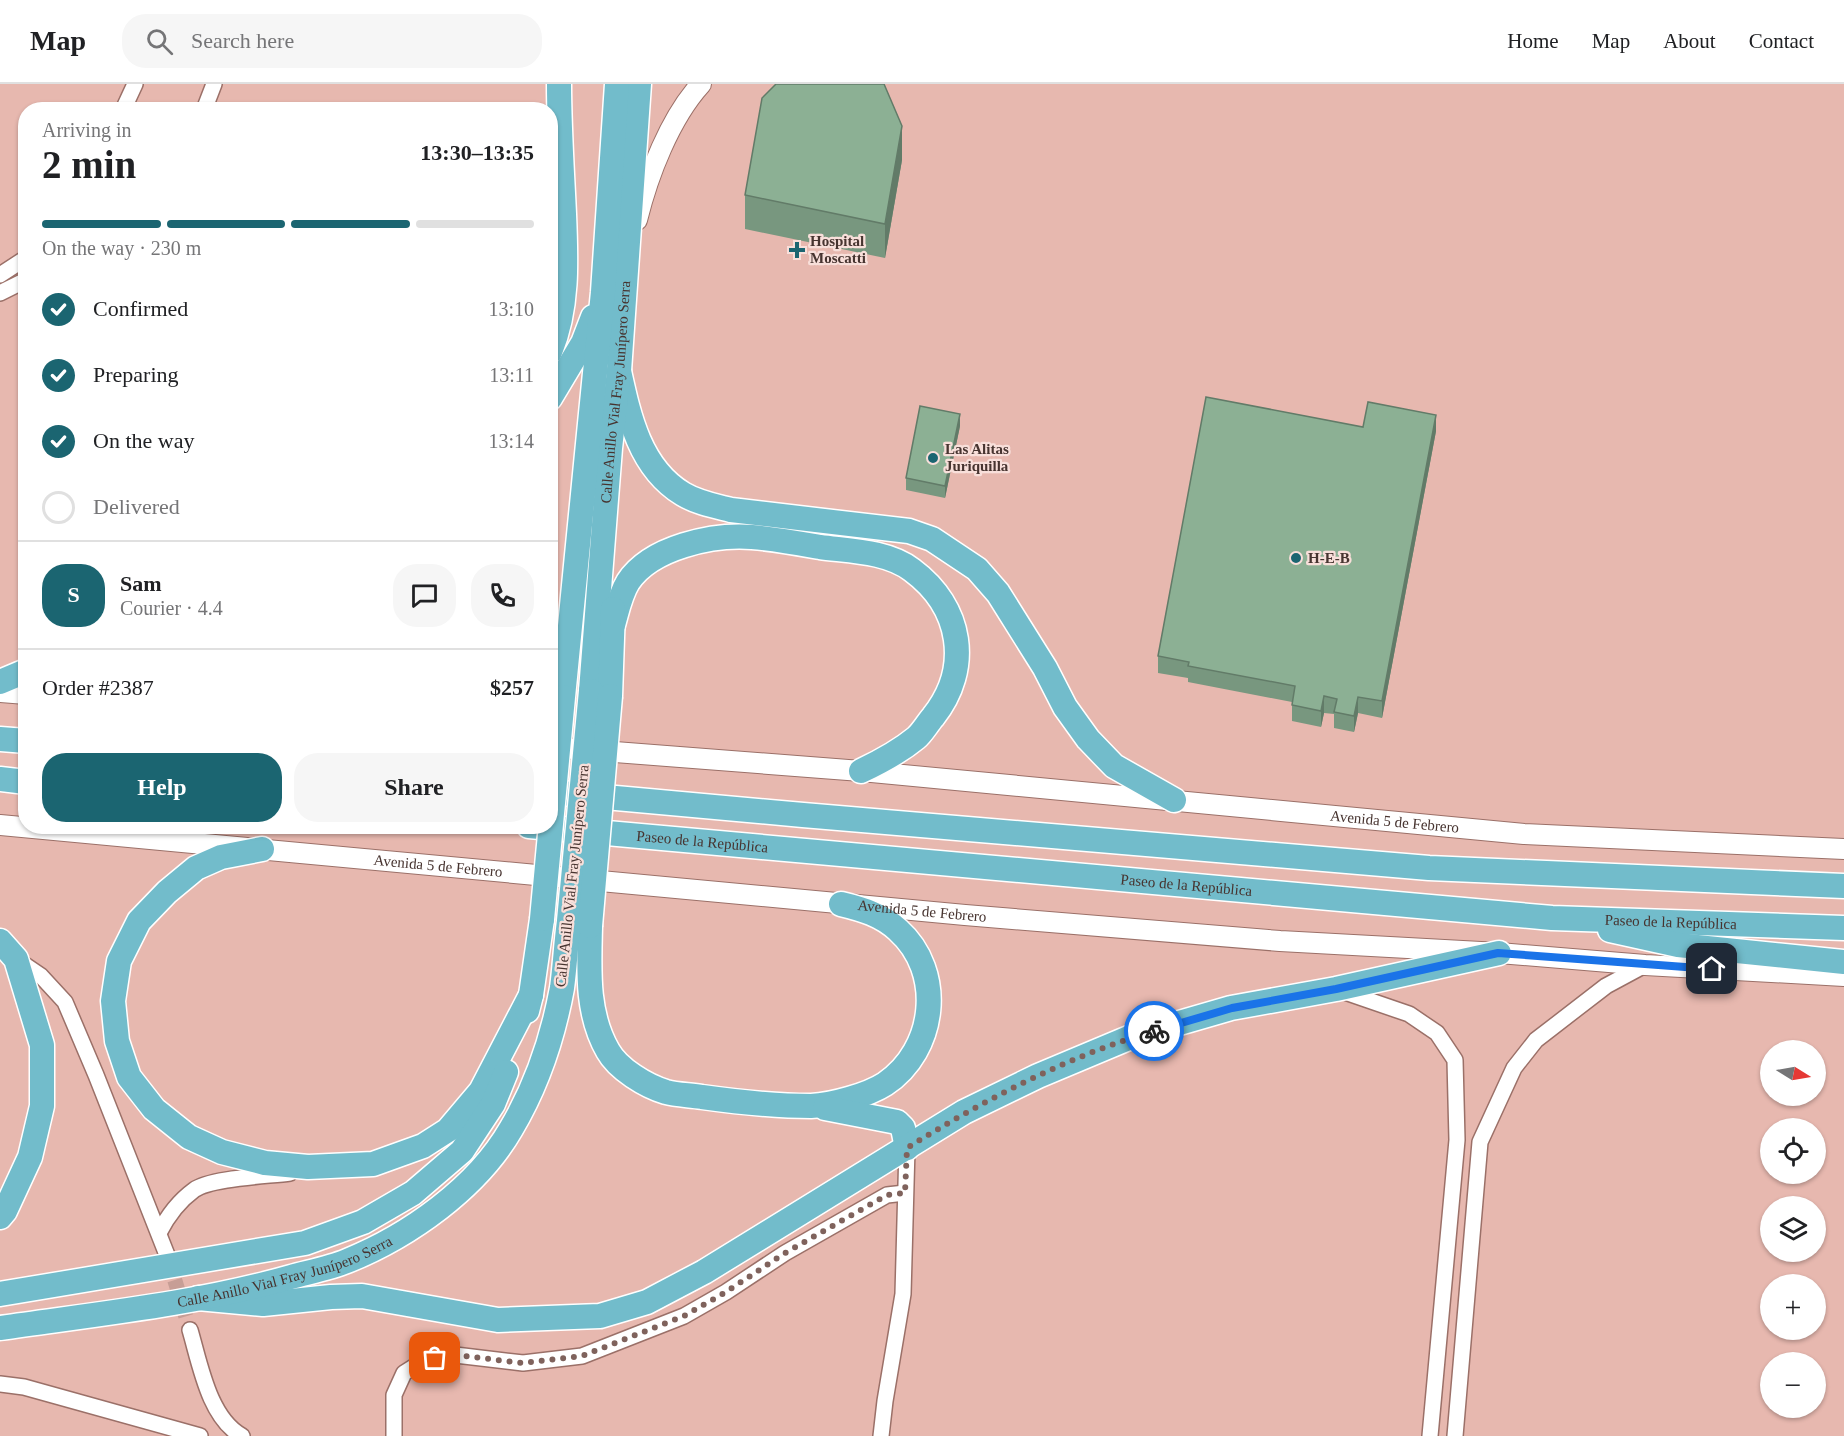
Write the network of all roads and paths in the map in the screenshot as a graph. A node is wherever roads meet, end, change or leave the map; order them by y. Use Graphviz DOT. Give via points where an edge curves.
graph roads {
  1 [pos="135,84"];
  2 [pos="214,84"];
  3 [pos="559,84"];
  4 [pos="617,84"];
  5 [pos="639,84"];
  6 [pos="701,84"];
  7 [pos="127,102"];
  8 [pos="207,102"];
  9 [pos="628,257"];
  10 [pos="18,263"];
  11 [pos="0,275"];
  12 [pos="18,284"];
  13 [pos="603,292"];
  14 [pos="0,293"];
  15 [pos="558,334"];
  16 [pos="619,371"];
  17 [pos="558,384"];
  18 [pos="610,448"];
  19 [pos="613,625"];
  20 [pos="558,667"];
  21 [pos="18,674"];
  22 [pos="0,682"];
  23 [pos="564,688"];
  24 [pos="0,692"];
  25 [pos="18,693"];
  26 [pos="601,694"];
  27 [pos="0,739"];
  28 [pos="18,740"];
  29 [pos="558,748"];
  30 [pos="558,751"];
  31 [pos="861,771"];
  32 [pos="0,779"];
  33 [pos="18,781"];
  34 [pos="558,793"];
  35 [pos="1174,800"];
  36 [pos="0,825"];
  37 [pos="18,827"];
  38 [pos="558,829"];
  39 [pos="98,834"];
  40 [pos="550,834"];
  41 [pos="262,849"];
  42 [pos="1844,849"];
  43 [pos="1844,886"];
  44 [pos="841,904"];
  45 [pos="1552,918"];
  46 [pos="579,924"];
  47 [pos="1844,928"];
  48 [pos="0,941"];
  49 [pos="1498,953"];
  50 [pos="16,959"];
  51 [pos="1844,962"];
  52 [pos="1645,965"];
  53 [pos="1844,976"];
  54 [pos="1336,989"];
  55 [pos="531,995"];
  56 [pos="813,1106"];
  57 [pos="907,1148"];
  58 [pos="373,1164"];
  59 [pos="905,1193"];
  60 [pos="0,1217"];
  61 [pos="159,1233"];
  62 [pos="167,1255"];
  63 [pos="0,1294"];
  64 [pos="198,1298"];
  65 [pos="0,1328"];
  66 [pos="190,1330"];
  67 [pos="0,1384"];
  68 [pos="200,1436"];
  69 [pos="242,1436"];
  70 [pos="394,1436"];
  71 [pos="881,1436"];
  72 [pos="1430,1436"];
  73 [pos="1455,1436"];
  1 -- 7 [label="street"];
  2 -- 8 [label="street"];
  3 -- 15 [label="highway" via="565,248 564,298"];
  4 -- 13 [label="highway, Calle Anillo Vial Fray Junípero Serra"];
  5 -- 9 [label="highway, Calle Anillo Vial Fray Junípero Serra"];
  6 -- 9 [label="main road" via="658,156 643,194"];
  9 -- 16 [label="highway, Calle Anillo Vial Fray Junípero Serra"];
  10 -- 11 [label="street"];
  12 -- 14 [label="street"];
  13 -- 17 [label="highway" via="583,342"];
  13 -- 23 [label="highway, Calle Anillo Vial Fray Junípero Serra"];
  16 -- 18 [label="highway, Calle Anillo Vial Fray Junípero Serra"];
  16 -- 35 [label="highway" via="628,415 645,454 663,478 683,494 703,504 731,510 909,531 932,539 976,569 998,593 1088,739 1113,766"];
  18 -- 19 [label="highway"];
  18 -- 26 [label="highway, Calle Anillo Vial Fray Junípero Serra"];
  19 -- 26 [label="highway"];
  19 -- 31 [label="highway" via="622,595 642,567 697,541 751,537 881,556 910,569 933,589 950,615 958,649 954,682 940,709 917,737 889,758"];
  20 -- 23 [label="highway"];
  21 -- 22 [label="highway"];
  23 -- 30 [label="highway, Calle Anillo Vial Fray Junípero Serra, bridge"];
  24 -- 25 [label="main road"];
  26 -- 46 [label="highway, Calle Anillo Vial Fray Junípero Serra, bridge"];
  27 -- 28 [label="highway"];
  29 -- 31 [label="main road, Avenida 5 de Febrero"];
  31 -- 35 [label="main road, Avenida 5 de Febrero"];
  32 -- 33 [label="highway"];
  34 -- 43 [label="highway" via="1429,867"];
  35 -- 42 [label="main road, Avenida 5 de Febrero" via="1524,834"];
  36 -- 37 [label="main road, Avenida 5 de Febrero"];
  38 -- 45 [label="highway, Paseo de la República"];
  39 -- 41 [label="main road, Avenida 5 de Febrero"];
  40 -- 55 [label="highway, Calle Anillo Vial Fray Junípero Serra, bridge"];
  41 -- 44 [label="main road, Avenida 5 de Febrero"];
  41 -- 58 [label="highway" via="221,857 196,868 139,921 119,961 113,1001 117,1041 129,1077 154,1109 189,1137 222,1152 265,1163 308,1167"];
  44 -- 49 [label="main road, Avenida 5 de Febrero" via="1280,941"];
  44 -- 56 [label="highway" via="871,912 898,929 911,944 927,980 928,1020 912,1056 885,1084 867,1093"];
  45 -- 47 [label="highway, Paseo de la República"];
  45 -- 51 [label="highway" via="1678,945"];
  46 -- 56 [label="highway" via="594,1018 608,1053 633,1077 666,1092"];
  46 -- 64 [label="highway, Calle Anillo Vial Fray Junípero Serra" via="535,1082 510,1131 476,1175 437,1210 346,1261 260,1286"];
  48 -- 50 [label="highway"];
  49 -- 52 [label="main road, Avenida 5 de Febrero"];
  49 -- 54 [label="highway"];
  50 -- 60 [label="highway" via="42,1045 42,1106 30,1157"];
  50 -- 61 [label="street" via="41,976 65,1002"];
  52 -- 53 [label="main road, Avenida 5 de Febrero"];
  52 -- 73 [label="street" via="1606,986 1536,1040 1514,1068 1480,1142"];
  54 -- 57 [label="highway" via="1232,1008 1131,1037 1038,1076 964,1113"];
  54 -- 72 [label="street" via="1409,1014 1437,1033 1455,1060 1457,1140"];
  55 -- 58 [label="highway" via="481,1090 448,1130 423,1146"];
  55 -- 63 [label="highway, Calle Anillo Vial Fray Junípero Serra" via="513,1056 493,1104 462,1151 413,1193 363,1222 305,1243"];
  56 -- 57 [label="highway" via="897,1122 903,1128"];
  57 -- 59 [label="street"];
  57 -- 64 [label="highway" via="704,1272 647,1302 600,1316 498,1320 362,1296 263,1304"];
  58 -- 61 [label="street" via="224,1180 195,1189 167,1217"];
  59 -- 70 [label="street" via="887,1195 684,1316 582,1356 523,1363 447,1354 423,1361 404,1373 394,1395"];
  59 -- 71 [label="street" via="903,1294"];
  61 -- 62 [label="street"];
  64 -- 65 [label="highway, Calle Anillo Vial Fray Junípero Serra"];
  66 -- 69 [label="street" via="213,1404"];
  67 -- 68 [label="street" via="24,1387"];
}
